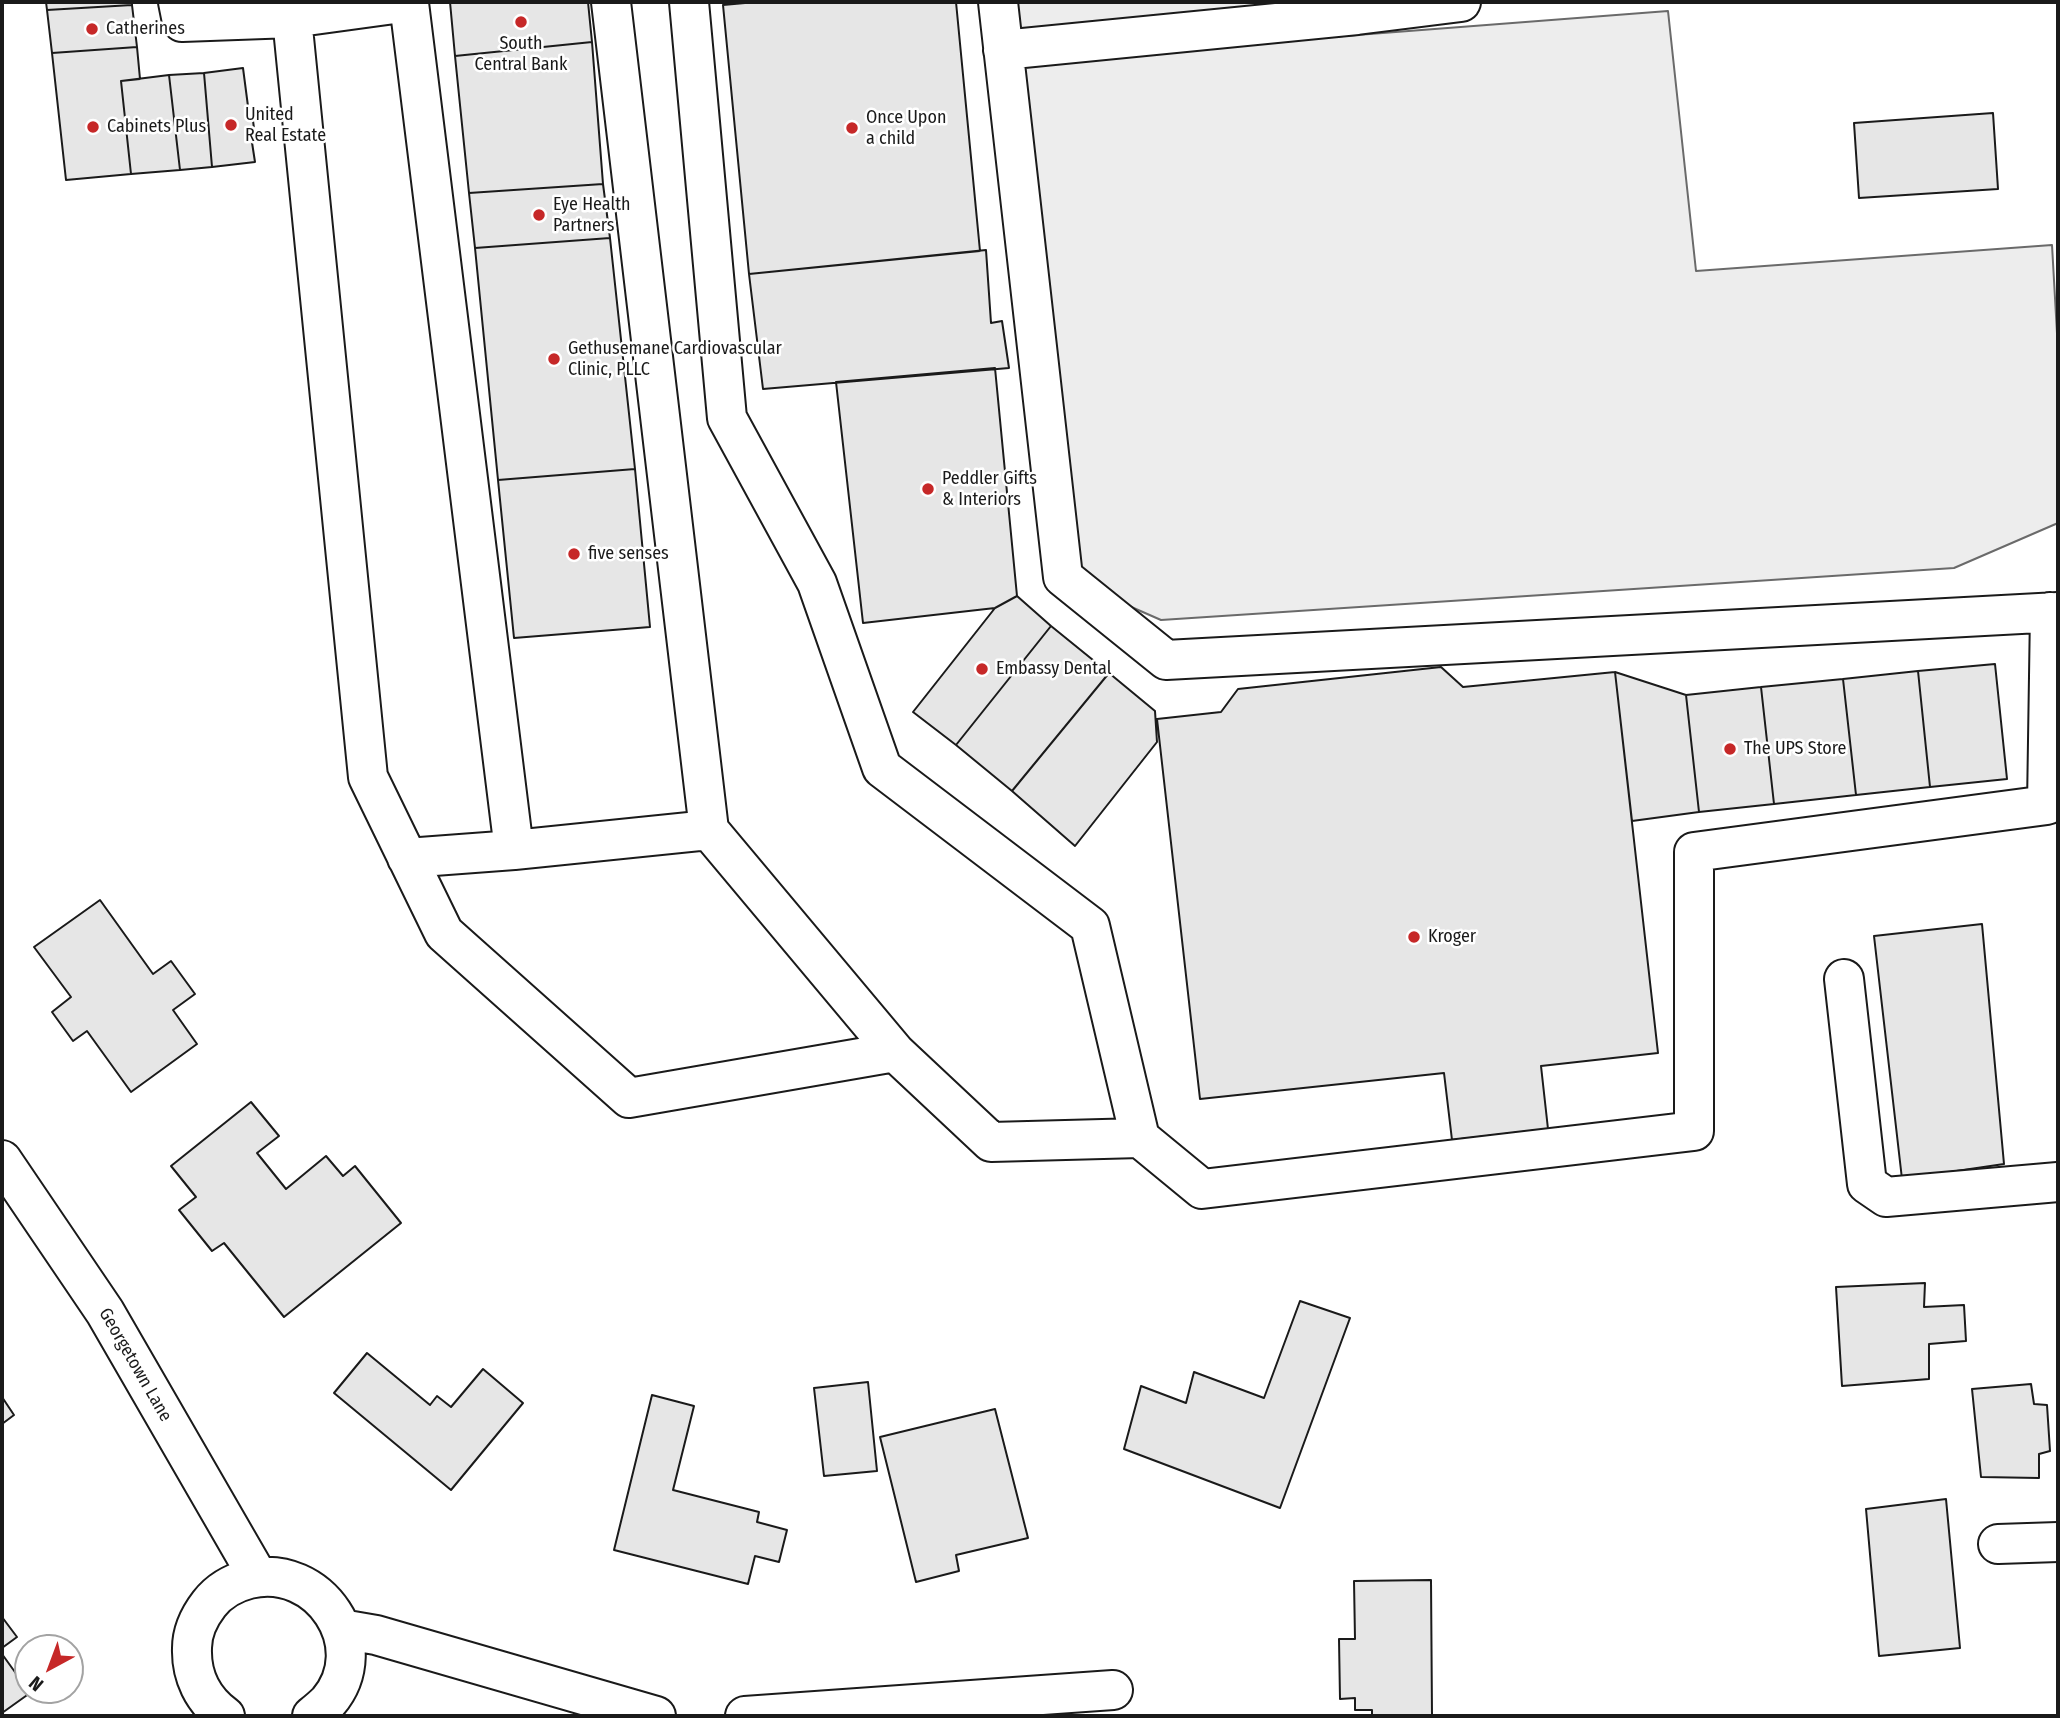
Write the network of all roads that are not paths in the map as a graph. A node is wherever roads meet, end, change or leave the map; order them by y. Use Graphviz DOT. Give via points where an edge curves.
graph roads {
  1 [pos="178,2"];
  2 [pos="409,2"];
  3 [pos="611,2"];
  4 [pos="688,2"];
  5 [pos="998,2"];
  6 [pos="1461,2"];
  7 [pos="1357,8"];
  8 [pos="292,18"];
  9 [pos="1003,50"];
  10 [pos="2054,612"];
  11 [pos="709,830"];
  12 [pos="514,850"];
  13 [pos="407,858"];
  14 [pos="1844,979"];
  15 [pos="895,1052"];
  16 [pos="1140,1138"];
  17 [pos="2,1160"];
  18 [pos="2058,1182"];
  19 [pos="2058,1542"];
  20 [pos="1998,1544"];
  21 [pos="258,1577"];
  22 [pos="341,1629"];
  23 [pos="1113,1690"];
  24 [pos="225,1716"];
  25 [pos="312,1716"];
  26 [pos="656,1716"];
  27 [pos="745,1716"];
  1 -- 8 [label="street" via="182,22"];
  2 -- 8 [label="street"];
  2 -- 12 [label="street"];
  3 -- 11 [label="street"];
  4 -- 16 [label="street" via="727,418 817,583 882,768 1090,926"];
  5 -- 9 [label="street"];
  6 -- 7 [label="street"];
  7 -- 9 [label="street"];
  8 -- 13 [label="street" via="368,777"];
  9 -- 10 [label="street" via="1063,578 1166,660"];
  10 -- 16 [label="street" via="2047,805 1694,852 1694,1131 1202,1189"];
  11 -- 12 [label="street"];
  11 -- 15 [label="street"];
  12 -- 13 [label="street"];
  13 -- 15 [label="street" via="444,933 629,1098"];
  14 -- 18 [label="street" via="1867,1184 1886,1197"];
  15 -- 16 [label="street" via="991,1142"];
  17 -- 21 [label="street, Georgetown Lane" via="105,1312"];
  19 -- 20 [label="street"];
  21 -- 22 [label="street" via="287,1578 310,1589 329,1606"];
  21 -- 24 [label="street" via="216,1595 192,1638 191,1664 199,1688"];
  22 -- 25 [label="street" via="345,1654 341,1679 328,1702"];
  22 -- 26 [label="street" via="376,1635"];
  23 -- 27 [label="street"];
}
